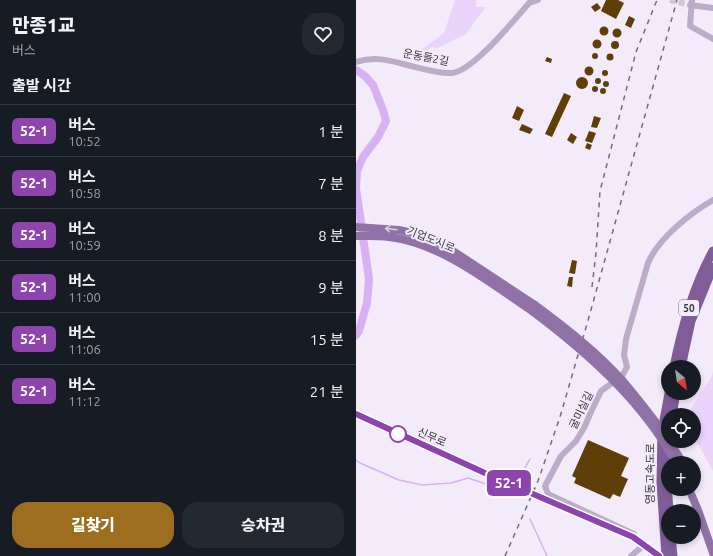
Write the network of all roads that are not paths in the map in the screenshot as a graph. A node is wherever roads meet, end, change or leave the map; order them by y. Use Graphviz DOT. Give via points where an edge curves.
graph roads {
  1 [pos="538,0"];
  2 [pos="530,2"];
  3 [pos="691,3"];
  4 [pos="713,8"];
  5 [pos="713,39"];
  6 [pos="356,62"];
  7 [pos="713,200"];
  8 [pos="356,222"];
  9 [pos="356,227"];
  10 [pos="370,227"];
  11 [pos="356,237"];
  12 [pos="713,251"];
  13 [pos="463,261"];
  14 [pos="713,267"];
  15 [pos="534,308"];
  16 [pos="676,360"];
  17 [pos="683,360"];
  18 [pos="668,400"];
  19 [pos="357,415"];
  20 [pos="661,429"];
  21 [pos="669,448"];
  22 [pos="672,456"];
  23 [pos="692,496"];
  24 [pos="698,496"];
  25 [pos="664,504"];
  26 [pos="669,504"];
  27 [pos="634,535"];
  28 [pos="713,537"];
  29 [pos="667,544"];
  30 [pos="670,544"];
  31 [pos="644,545"];
  32 [pos="713,553"];
  33 [pos="657,554"];
  34 [pos="631,556"];
  35 [pos="673,556"];
  1 -- 2 [label="street"];
  2 -- 6 [label="street, 운동들2길" via="480,56 458,71 442,72 380,59"];
  3 -- 4 [label="street"];
  3 -- 5 [label="street" via="690,26"];
  7 -- 27 [label="street, 굴미실길" via="682,223 652,253 626,339 624,355 627,367 622,376 601,391 584,428 576,441 561,456 545,486 548,494"];
  8 -- 10 [label="main road"];
  9 -- 10 [label="main road"];
  13 -- 10 [label="main road, 기업도시로, one-way" via="442,245 423,237 399,230"];
  11 -- 13 [label="main road, 기업도시로" via="381,236 403,239"];
  12 -- 16 [label="highway, 50" via="705,265 685,319"];
  13 -- 15 [label="main road"];
  14 -- 17 [label="highway, 50" via="691,321"];
  15 -- 20 [label="main road, bridge" via="563,326 617,375"];
  15 -- 22 [label="main road, bridge" via="618,385 657,433"];
  18 -- 25 [label="highway, 영동고속도로" via="662,431 661,476"];
  19 -- 27 [label="street, 신무로, bridge" via="498,479"];
  21 -- 26 [label="highway, 영동고속도로"];
  23 -- 32 [label="main road"];
  24 -- 28 [label="main road"];
  27 -- 31 [label="street"];
  29 -- 33 [label="highway, 영동고속도로"];
  30 -- 35 [label="highway, 영동고속도로"];
  31 -- 33 [label="street"];
  31 -- 34 [label="street"];
}
